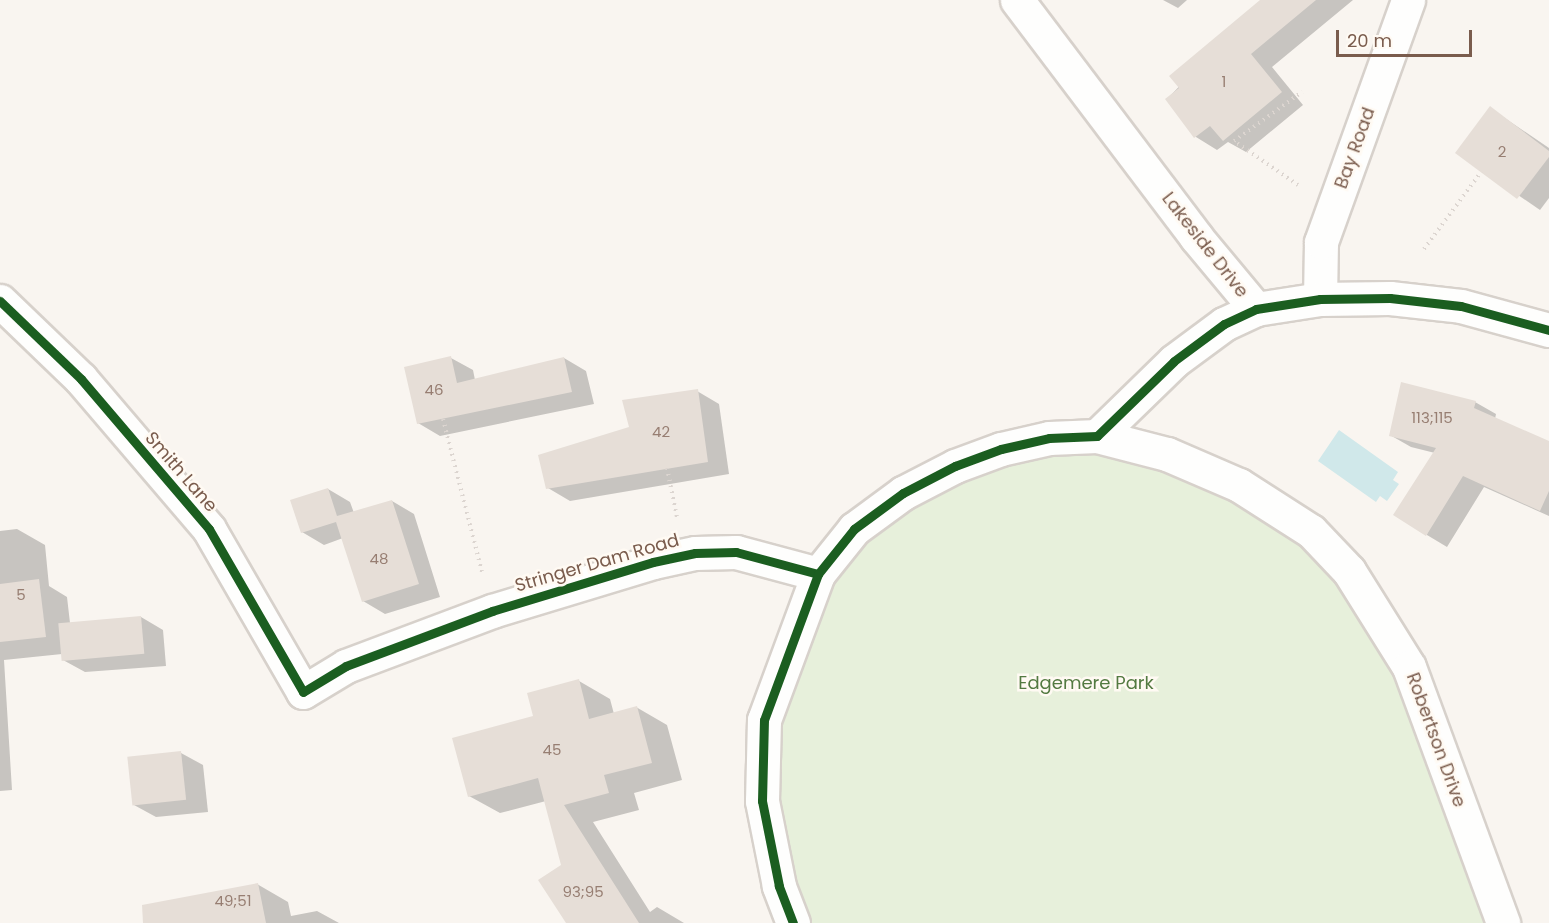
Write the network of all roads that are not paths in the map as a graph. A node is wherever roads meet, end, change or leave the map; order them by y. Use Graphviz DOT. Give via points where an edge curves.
graph roads {
  1 [pos="1017,0"];
  2 [pos="1408,0"];
  3 [pos="1320,299"];
  4 [pos="0,301"];
  5 [pos="1256,309"];
  6 [pos="1549,330"];
  7 [pos="1097,436"];
  8 [pos="818,574"];
  9 [pos="303,692"];
  10 [pos="794,923"];
  11 [pos="1503,923"];
  1 -- 5 [label="street, Lakeside Drive" via="1196,237"];
  2 -- 3 [label="street, Bay Road" via="1321,242"];
  3 -- 5 [label="street, Lakeside Drive"];
  3 -- 6 [label="street, Lakeside Drive" via="1390,298 1461,306"];
  4 -- 9 [label="street, Smith Lane" via="81,380 209,529"];
  5 -- 7 [label="street" via="1224,324 1174,361"];
  7 -- 8 [label="street" via="1049,438 1001,449 955,466 903,493 854,529"];
  7 -- 11 [label="street, Robertson Drive" via="1167,453 1239,485 1311,531 1349,571 1409,667"];
  8 -- 9 [label="street, Stringer Dam Road" via="736,552 684,555 571,584 492,611 346,666"];
  8 -- 10 [label="street" via="773,690 764,720 760,760 768,841"];
}
